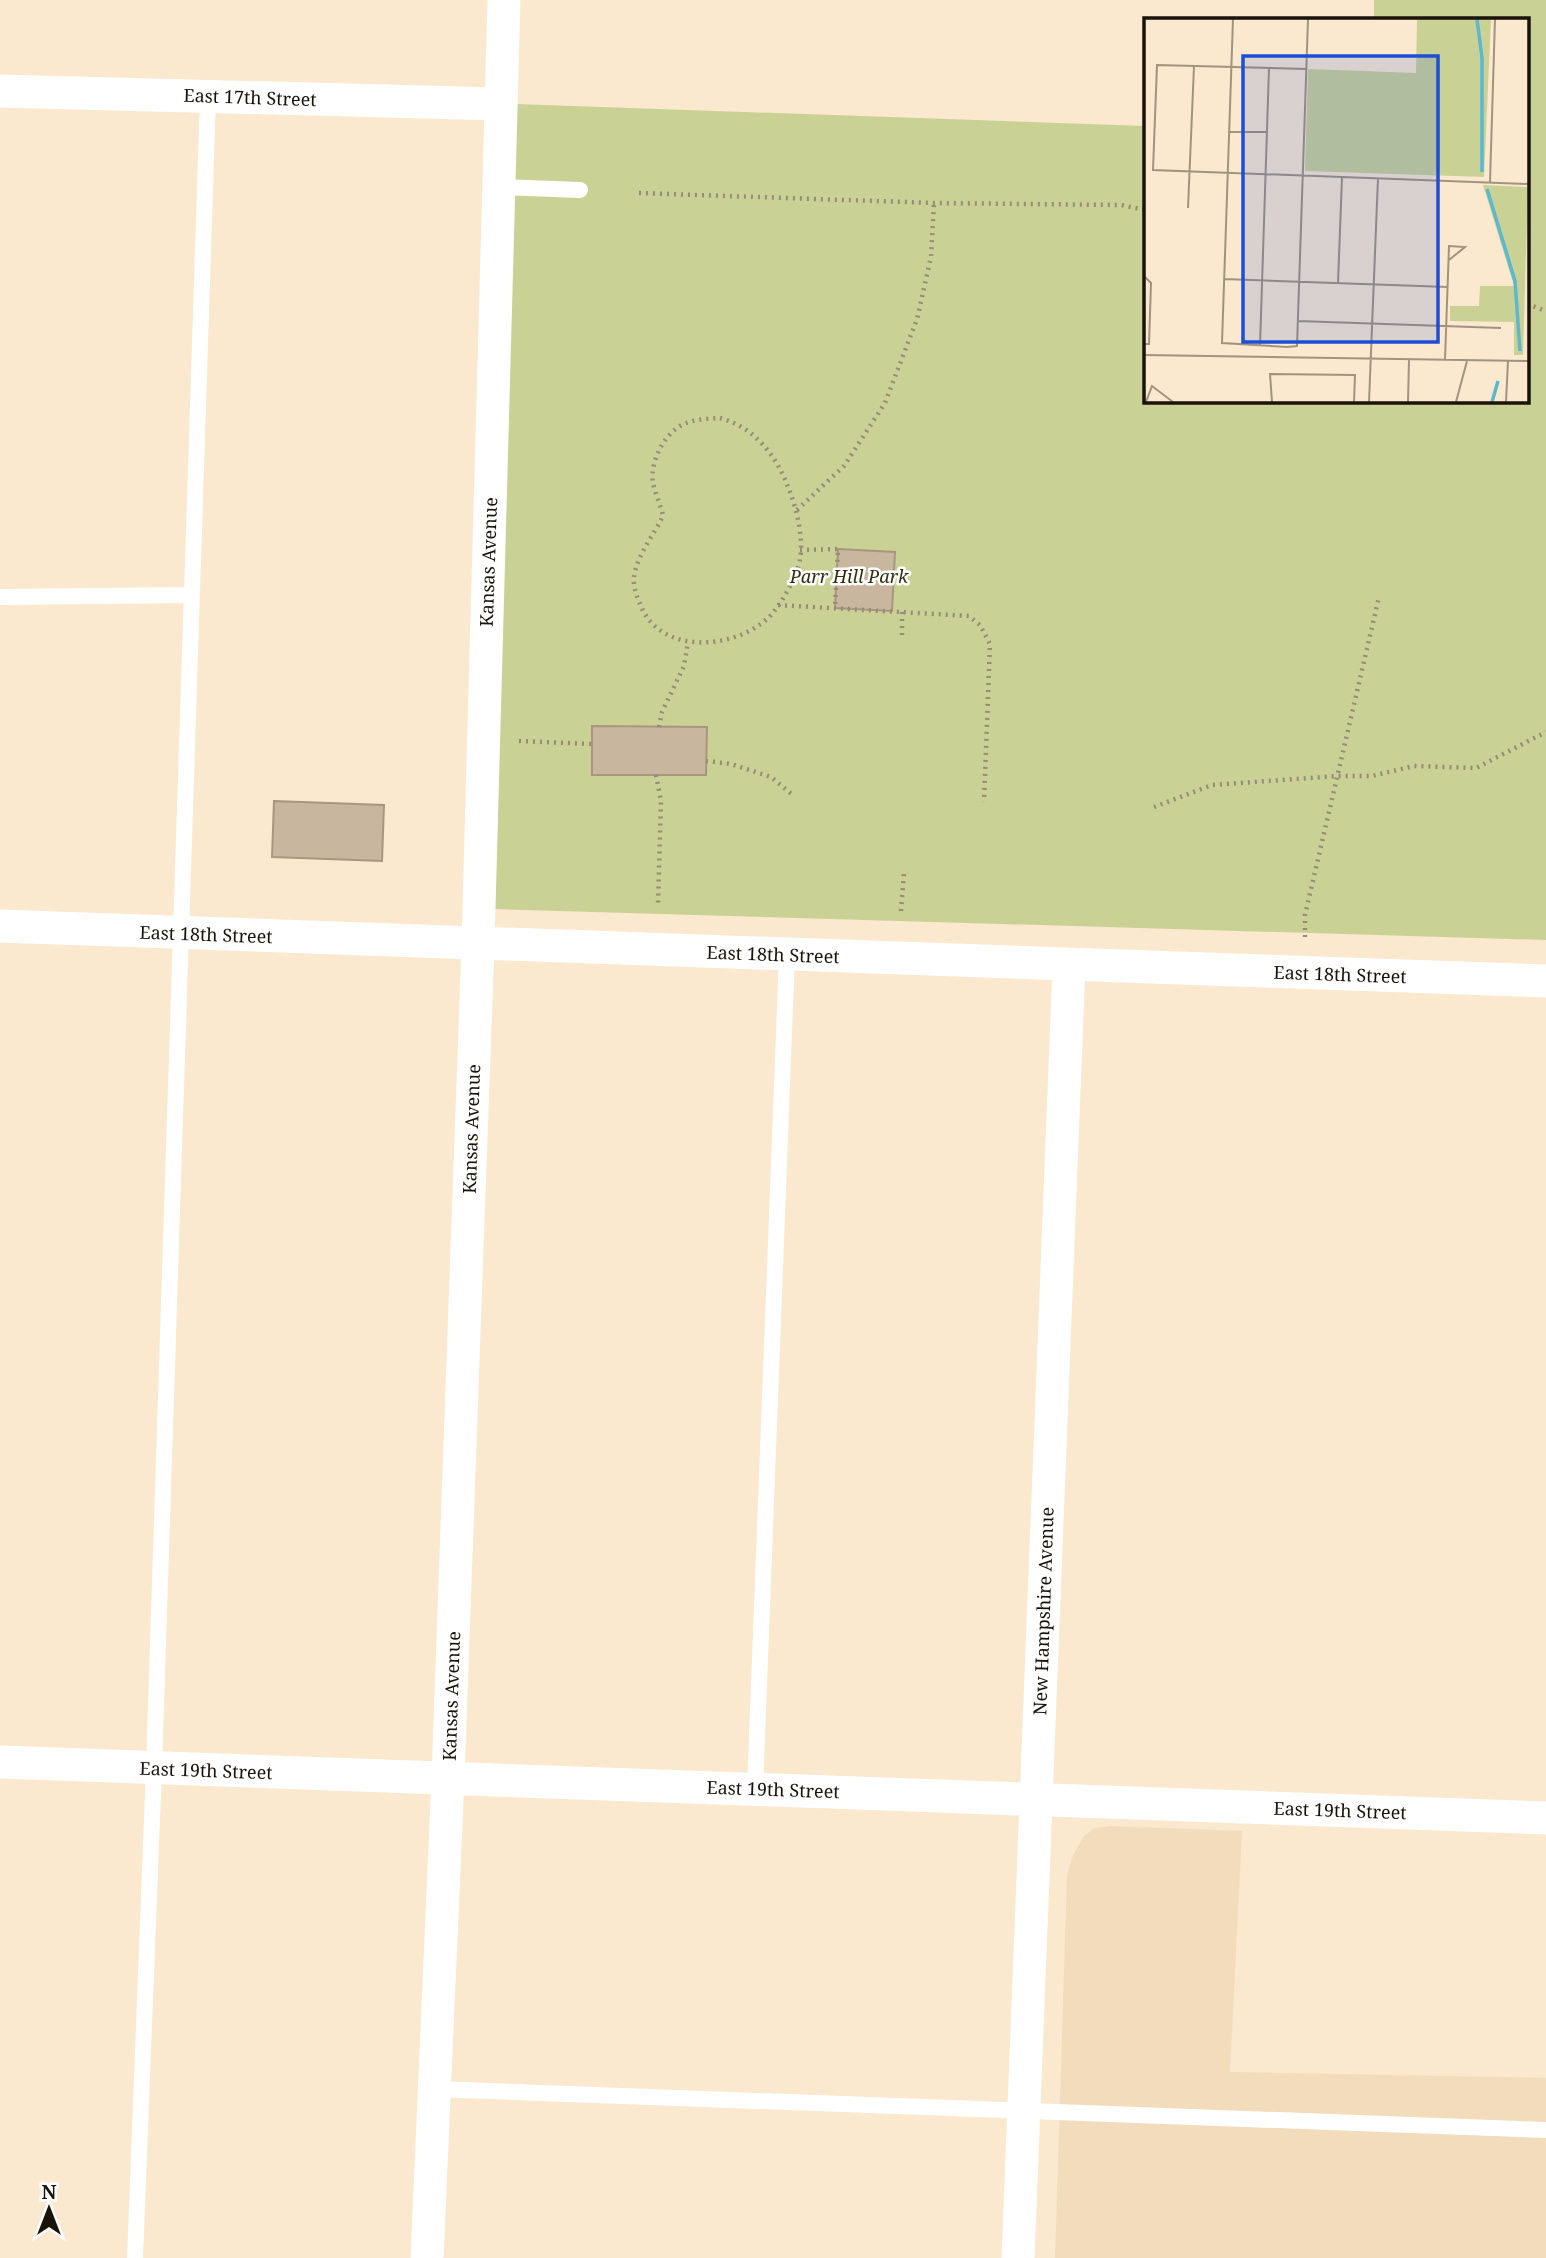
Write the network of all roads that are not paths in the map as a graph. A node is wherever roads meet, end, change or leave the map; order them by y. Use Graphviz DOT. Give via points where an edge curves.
graph roads {
  1 [pos="505,0"];
  2 [pos="0,91"];
  3 [pos="208,96"];
  4 [pos="500,104"];
  5 [pos="498,187"];
  6 [pos="580,190"];
  7 [pos="191,595"];
  8 [pos="0,597"];
  9 [pos="0,926"];
  10 [pos="181,933"];
  11 [pos="478,944"];
  12 [pos="787,955"];
  13 [pos="1069,965"];
  14 [pos="1546,981"];
  15 [pos="0,1762"];
  16 [pos="154,1768"];
  17 [pos="448,1778"];
  18 [pos="755,1789"];
  19 [pos="1036,1799"];
  20 [pos="1546,1818"];
  21 [pos="435,2089"];
  22 [pos="1023,2111"];
  23 [pos="1546,2130"];
  24 [pos="135,2258"];
  25 [pos="427,2258"];
  26 [pos="1017,2258"];
  1 -- 4 [label="street, Kansas Avenue"];
  2 -- 3 [label="street, East 17th Street"];
  3 -- 4 [label="street, East 17th Street"];
  3 -- 7 [label="lane"];
  4 -- 5 [label="street, Kansas Avenue"];
  5 -- 6 [label="lane"];
  5 -- 11 [label="street, Kansas Avenue"];
  7 -- 8 [label="lane"];
  7 -- 10 [label="lane"];
  9 -- 10 [label="street, East 18th Street"];
  10 -- 11 [label="street, East 18th Street"];
  10 -- 16 [label="lane"];
  11 -- 12 [label="street, East 18th Street"];
  11 -- 17 [label="street, Kansas Avenue"];
  12 -- 13 [label="street, East 18th Street"];
  12 -- 18 [label="lane"];
  13 -- 14 [label="street, East 18th Street"];
  13 -- 19 [label="street, New Hampshire Avenue"];
  15 -- 16 [label="street, East 19th Street"];
  16 -- 17 [label="street, East 19th Street"];
  16 -- 24 [label="lane"];
  17 -- 18 [label="street, East 19th Street"];
  17 -- 21 [label="street, Kansas Avenue"];
  18 -- 19 [label="street, East 19th Street"];
  19 -- 20 [label="street, East 19th Street"];
  19 -- 22 [label="street, New Hampshire Avenue"];
  21 -- 22 [label="lane"];
  21 -- 25 [label="street, Kansas Avenue"];
  22 -- 23 [label="lane"];
  22 -- 26 [label="street, New Hampshire Avenue"];
}
